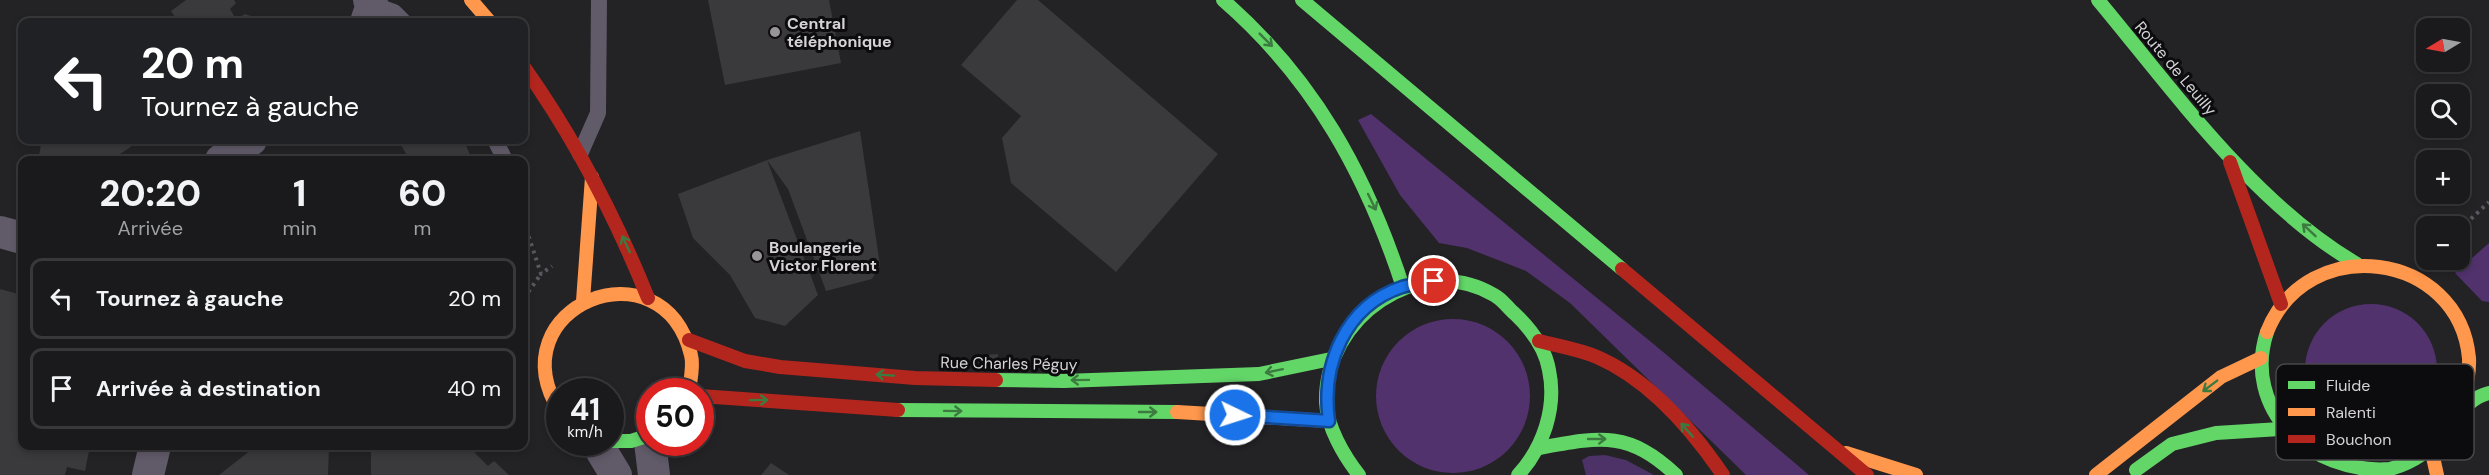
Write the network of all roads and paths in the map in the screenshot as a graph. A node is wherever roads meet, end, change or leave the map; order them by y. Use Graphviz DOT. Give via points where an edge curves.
graph roads {
  1 [pos="471,0"];
  2 [pos="599,0"];
  3 [pos="1223,0"];
  4 [pos="1302,0"];
  5 [pos="2098,0"];
  6 [pos="369,9"];
  7 [pos="400,18"];
  8 [pos="487,18"];
  9 [pos="528,74"];
  10 [pos="245,144"];
  11 [pos="227,156"];
  12 [pos="580,156"];
  13 [pos="2228,157"];
  14 [pos="592,177"];
  15 [pos="2489,202"];
  16 [pos="2470,220"];
  17 [pos="0,232"];
  18 [pos="18,237"];
  19 [pos="2357,264"];
  20 [pos="541,274"];
  21 [pos="1403,287"];
  22 [pos="528,292"];
  23 [pos="648,298"];
  24 [pos="584,301"];
  25 [pos="2282,304"];
  26 [pos="2461,328"];
  27 [pos="2480,334"];
  28 [pos="689,340"];
  29 [pos="1539,341"];
  30 [pos="2261,358"];
  31 [pos="1331,359"];
  32 [pos="2468,364"];
  33 [pos="534,368"];
  34 [pos="693,378"];
  35 [pos="546,386"];
  36 [pos="2489,393"];
  37 [pos="714,397"];
  38 [pos="2474,400"];
  39 [pos="1329,421"];
  40 [pos="2276,422"];
  41 [pos="2276,429"];
  42 [pos="1539,448"];
  43 [pos="154,450"];
  44 [pos="1837,450"];
  45 [pos="604,456"];
  46 [pos="652,456"];
  47 [pos="2319,460"];
  48 [pos="2413,460"];
  49 [pos="2434,460"];
  50 [pos="2366,474"];
  51 [pos="148,475"];
  52 [pos="616,475"];
  53 [pos="654,475"];
  54 [pos="1359,475"];
  55 [pos="1518,475"];
  56 [pos="1676,475"];
  57 [pos="1723,475"];
  58 [pos="1867,475"];
  59 [pos="1916,475"];
  60 [pos="2096,475"];
  61 [pos="2130,475"];
  62 [pos="2437,475"];
  1 -- 8 [label="main road"];
  2 -- 12 [label="lane" via="598,113"];
  3 -- 21 [label="main road, one-way" via="1270,42 1324,117 1374,204"];
  4 -- 44 [label="main road"];
  5 -- 13 [label="main road, Route de Leuilly"];
  6 -- 7 [label="lane" via="394,12"];
  9 -- 12 [label="main road"];
  10 -- 11 [label="street"];
  12 -- 14 [label="main road"];
  19 -- 13 [label="main road, one-way" via="2326,246"];
  13 -- 25 [label="main road"];
  23 -- 14 [label="main road, one-way" via="627,245"];
  14 -- 24 [label="main road"];
  15 -- 16 [label="path"];
  17 -- 18 [label="street"];
  19 -- 25 [label="main road" via="2320,274 2302,284"];
  19 -- 26 [label="main road" via="2385,266 2411,275 2432,288 2449,306"];
  20 -- 22 [label="path"];
  21 -- 29 [label="main road" via="1434,281 1466,284 1496,296 1521,316"];
  21 -- 31 [label="main road" via="1379,298 1359,315 1342,335"];
  23 -- 24 [label="main road" via="616,292"];
  23 -- 28 [label="main road" via="665,308"];
  24 -- 33 [label="main road" via="559,322"];
  25 -- 30 [label="main road" via="2264,339"];
  26 -- 27 [label="main road"];
  26 -- 32 [label="main road"];
  31 -- 28 [label="main road, Rue Charles Péguy, one-way" via="1259,374 1220,376 1064,381 915,378 780,367 746,361"];
  28 -- 34 [label="main road"];
  29 -- 42 [label="main road" via="1551,376 1551,413"];
  57 -- 29 [label="main road, one-way" via="1681,423 1636,379 1599,358"];
  30 -- 40 [label="main road" via="2261,383"];
  30 -- 60 [label="main road, one-way" via="2221,377"];
  31 -- 39 [label="main road" via="1326,401"];
  33 -- 35 [label="main road"];
  36 -- 38 [label="main road"];
  37 -- 39 [label="main road, one-way" via="884,410 1188,412"];
  39 -- 54 [label="main road" via="1341,451"];
  41 -- 61 [label="main road" via="2216,434 2172,444"];
  42 -- 55 [label="main road"];
  42 -- 56 [label="main road, one-way" via="1595,438 1635,443 1663,461"];
  43 -- 51 [label="street"];
  44 -- 58 [label="main road"];
  44 -- 59 [label="main road"];
  45 -- 52 [label="street"];
  46 -- 53 [label="street"];
  47 -- 50 [label="main road"];
  48 -- 50 [label="main road"];
  49 -- 62 [label="main road"];
}
